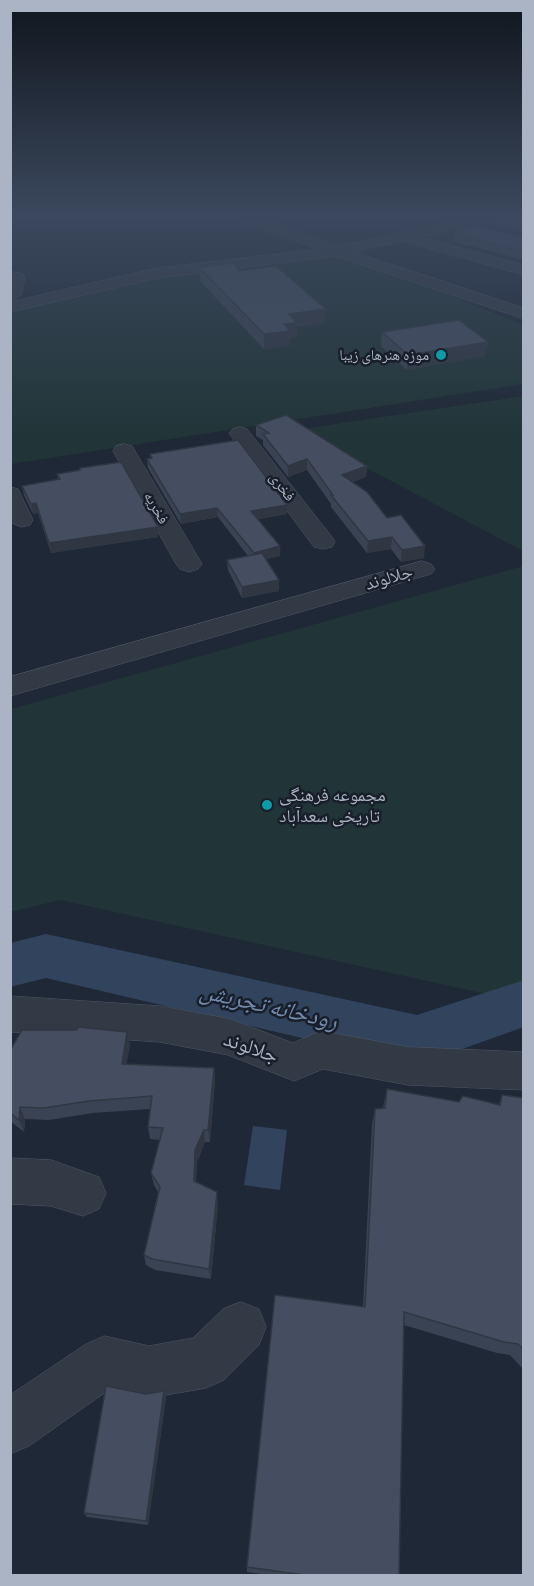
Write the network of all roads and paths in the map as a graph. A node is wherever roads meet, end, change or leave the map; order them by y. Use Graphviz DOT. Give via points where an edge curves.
graph roads {
  1 [pos="69,290"];
  2 [pos="459,290"];
  3 [pos="12,301"];
  4 [pos="519,309"];
  5 [pos="240,433"];
  6 [pos="124,451"];
  7 [pos="10,494"];
  8 [pos="21,520"];
  9 [pos="323,542"];
  10 [pos="189,564"];
  11 [pos="422,569"];
  12 [pos="10,687"];
  13 [pos="10,1014"];
  14 [pos="524,1071"];
  15 [pos="10,1181"];
  16 [pos="83,1193"];
  17 [pos="241,1327"];
  18 [pos="10,1427"];
  1 -- 3 [label="street"];
  2 -- 4 [label="street"];
  5 -- 9 [label="street, فخری"];
  6 -- 10 [label="street, فخریه"];
  7 -- 8 [label="street"];
  11 -- 12 [label="street, جلالوند"];
  13 -- 14 [label="street, جلالوند" via="160,1024 230,1037 294,1062 321,1050 408,1066"];
  15 -- 16 [label="street" via="51,1183"];
  17 -- 18 [label="street" via="206,1362 149,1372 104,1362"];
}
